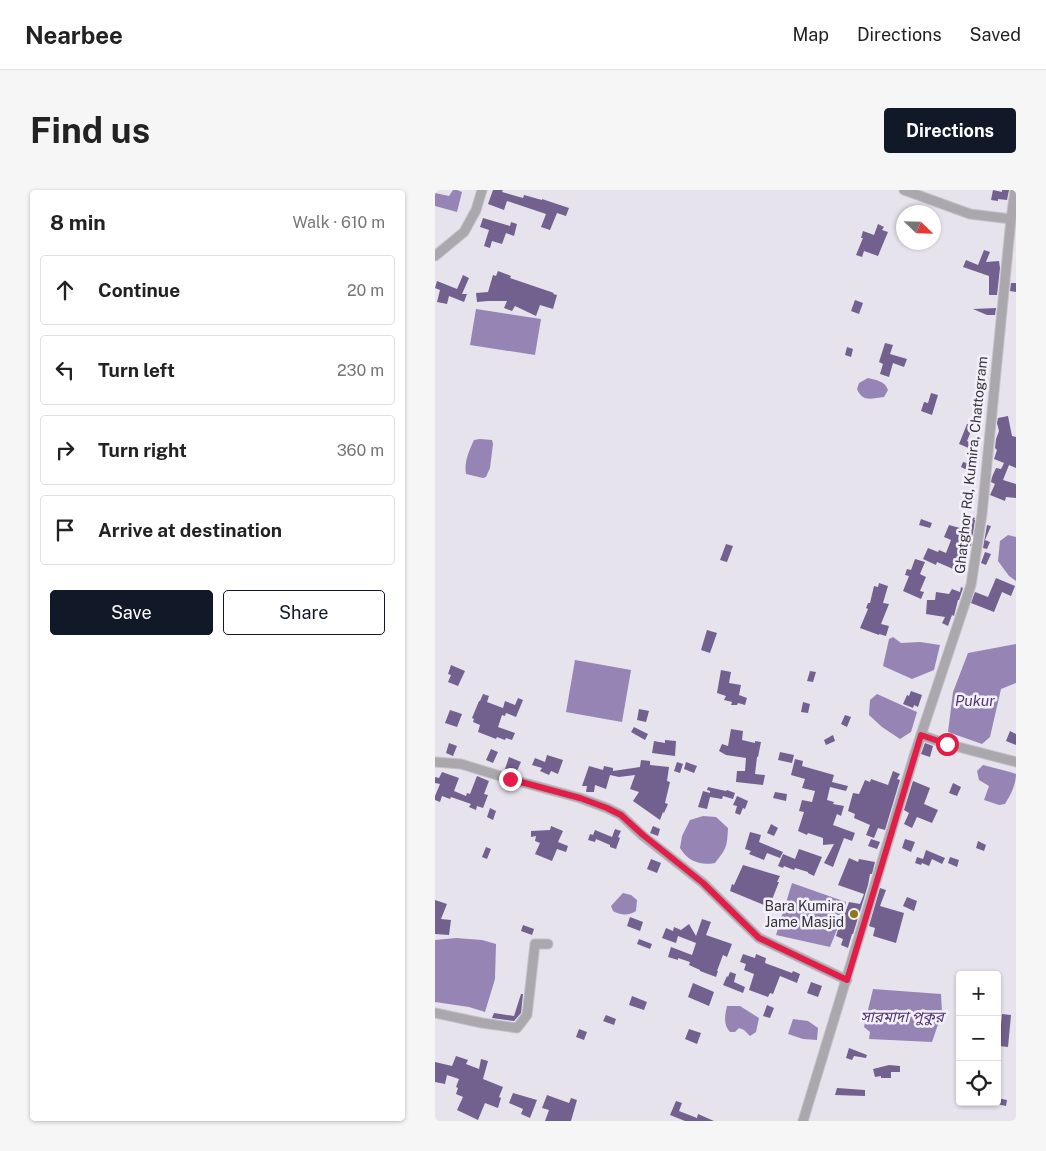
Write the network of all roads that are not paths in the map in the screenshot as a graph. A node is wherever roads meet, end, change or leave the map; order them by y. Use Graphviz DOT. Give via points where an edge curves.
graph roads {
  1 [pos="482,190"];
  2 [pos="904,190"];
  3 [pos="1015,190"];
  4 [pos="1011,219"];
  5 [pos="435,256"];
  6 [pos="921,735"];
  7 [pos="435,762"];
  8 [pos="1016,762"];
  9 [pos="547,944"];
  10 [pos="847,980"];
  11 [pos="435,1013"];
  12 [pos="803,1121"];
  1 -- 5 [label="street" via="464,232"];
  2 -- 4 [label="street" via="970,214"];
  3 -- 4 [label="street, Ghatghor Rd, Kumira, Chattogram"];
  4 -- 6 [label="street, Ghatghor Rd, Kumira, Chattogram" via="982,514 971,585"];
  6 -- 8 [label="street"];
  6 -- 10 [label="street, Ghatghor Rd, Kumira, Chattogram"];
  7 -- 10 [label="street" via="461,764 580,798 621,815 703,883 759,938"];
  9 -- 11 [label="street" via="535,944 527,1015 517,1028"];
  10 -- 12 [label="street, Ghatghor Rd, Kumira, Chattogram"];
}
